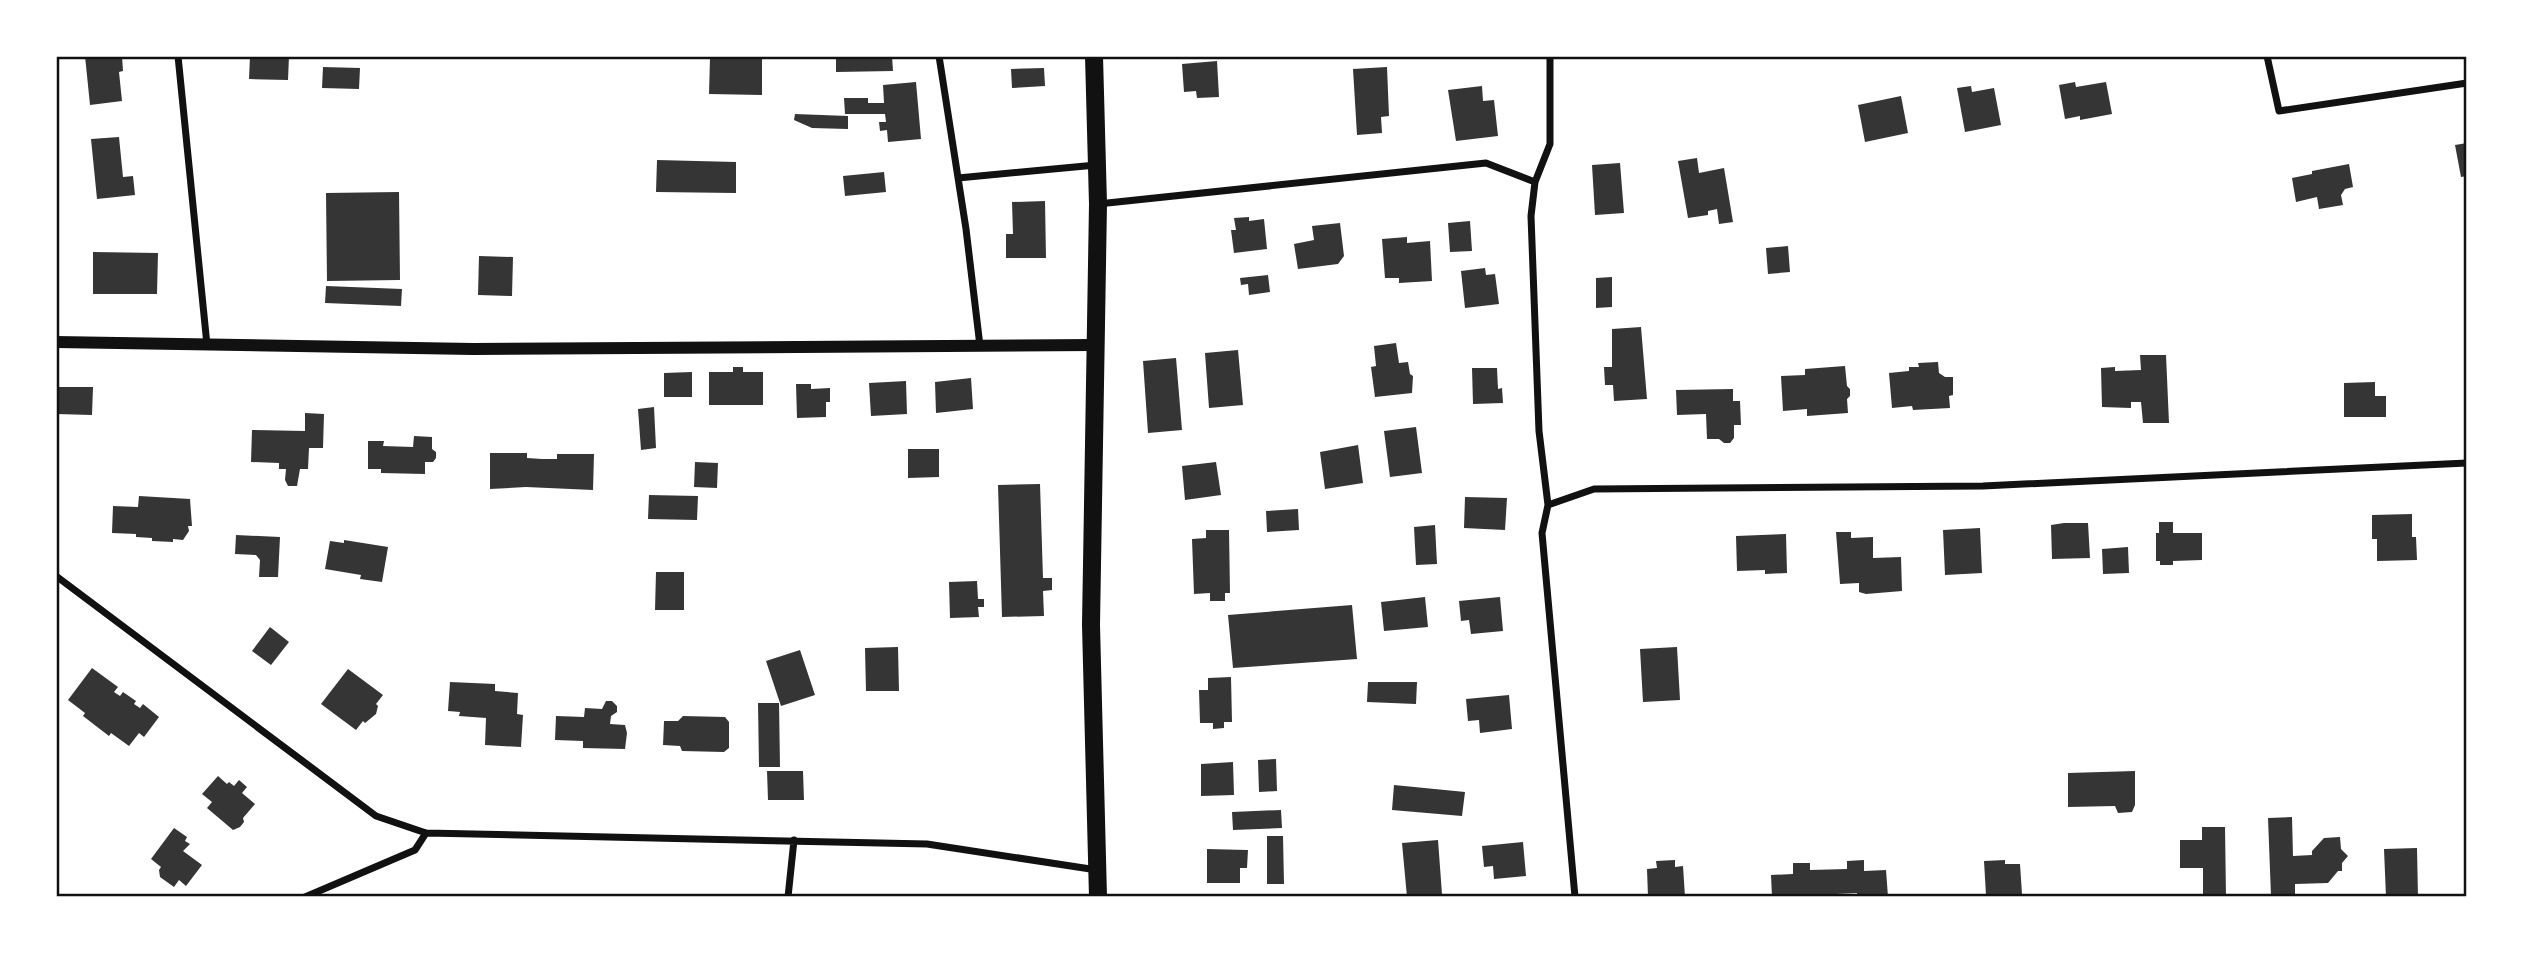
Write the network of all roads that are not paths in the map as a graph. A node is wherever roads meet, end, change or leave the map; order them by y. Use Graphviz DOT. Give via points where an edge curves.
graph roads {
  1 [pos="178,56"];
  2 [pos="939,56"];
  3 [pos="1094,56"];
  4 [pos="1550,56"];
  5 [pos="2267,56"];
  6 [pos="2467,83"];
  7 [pos="1097,165"];
  8 [pos="958,178"];
  9 [pos="1535,182"];
  10 [pos="1098,204"];
  11 [pos="56,342"];
  12 [pos="207,345"];
  13 [pos="980,345"];
  14 [pos="1094,345"];
  15 [pos="2467,463"];
  16 [pos="1548,505"];
  17 [pos="56,576"];
  18 [pos="426,833"];
  19 [pos="794,840"];
  20 [pos="1098,870"];
  21 [pos="305,897"];
  22 [pos="788,897"];
  23 [pos="1098,897"];
  24 [pos="1575,897"];
  1 -- 12 [label="street"];
  2 -- 8 [label="street"];
  3 -- 7 [label="main road"];
  4 -- 9 [label="street" via="1550,144"];
  5 -- 6 [label="street" via="2279,111"];
  7 -- 8 [label="street"];
  7 -- 10 [label="main road"];
  8 -- 13 [label="street"];
  9 -- 10 [label="street" via="1486,163"];
  9 -- 16 [label="street" via="1531,216 1539,431"];
  10 -- 14 [label="main road"];
  11 -- 12 [label="street"];
  12 -- 13 [label="street" via="473,349"];
  13 -- 14 [label="street"];
  14 -- 20 [label="main road" via="1091,625"];
  15 -- 16 [label="street" via="1983,486 1594,489"];
  16 -- 24 [label="street" via="1542,533"];
  17 -- 18 [label="street" via="376,816"];
  18 -- 19 [label="street"];
  18 -- 21 [label="street" via="415,850"];
  19 -- 20 [label="street" via="928,844"];
  19 -- 22 [label="street"];
  20 -- 23 [label="main road"];
}
